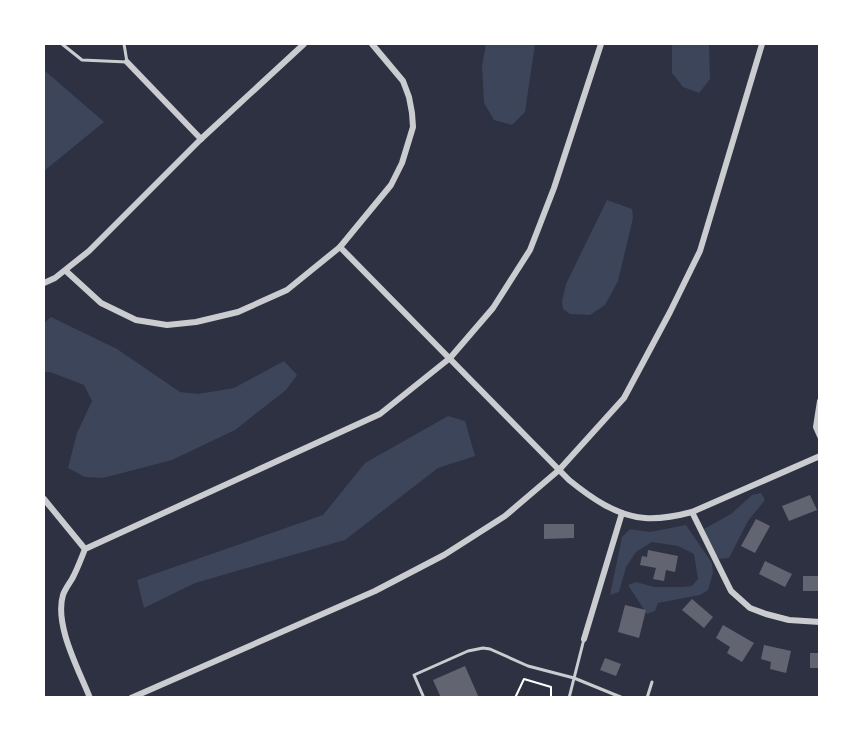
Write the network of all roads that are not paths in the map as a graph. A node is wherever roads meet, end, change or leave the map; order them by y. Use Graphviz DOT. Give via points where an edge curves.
graph roads {
  1 [pos="62,44"];
  2 [pos="124,44"];
  3 [pos="304,44"];
  4 [pos="372,44"];
  5 [pos="601,44"];
  6 [pos="762,44"];
  7 [pos="128,62"];
  8 [pos="201,139"];
  9 [pos="340,247"];
  10 [pos="66,271"];
  11 [pos="44,283"];
  12 [pos="450,358"];
  13 [pos="819,401"];
  14 [pos="819,436"];
  15 [pos="819,456"];
  16 [pos="559,470"];
  17 [pos="44,499"];
  18 [pos="692,512"];
  19 [pos="622,513"];
  20 [pos="85,549"];
  21 [pos="819,622"];
  22 [pos="584,639"];
  23 [pos="574,678"];
  24 [pos="652,682"];
  25 [pos="90,698"];
  26 [pos="131,698"];
  27 [pos="424,698"];
  28 [pos="569,698"];
  29 [pos="623,698"];
  30 [pos="647,698"];
  1 -- 7 [label="lane" via="82,60"];
  2 -- 7 [label="lane"];
  3 -- 8 [label="street"];
  4 -- 9 [label="street" via="403,81 413,127 391,185"];
  5 -- 12 [label="street" via="530,250 493,308"];
  6 -- 16 [label="street" via="700,251 624,398"];
  7 -- 8 [label="street"];
  8 -- 10 [label="street"];
  9 -- 10 [label="street" via="287,290 238,312 167,325 136,320 101,303"];
  9 -- 12 [label="street"];
  10 -- 11 [label="street"];
  12 -- 16 [label="street"];
  12 -- 20 [label="street" via="380,414"];
  13 -- 14 [label="street"];
  15 -- 18 [label="street"];
  16 -- 19 [label="street" via="596,501"];
  16 -- 26 [label="street" via="505,516 444,555 375,591"];
  17 -- 20 [label="street"];
  18 -- 19 [label="street" via="644,518"];
  18 -- 21 [label="street" via="730,591 750,608 766,614"];
  19 -- 22 [label="street"];
  20 -- 25 [label="street" via="62,598 61,611 64,634"];
  22 -- 23 [label="lane"];
  23 -- 27 [label="lane" via="528,666 490,649 475,649 414,675"];
  23 -- 28 [label="lane"];
  23 -- 29 [label="lane"];
  24 -- 30 [label="lane"];
}
